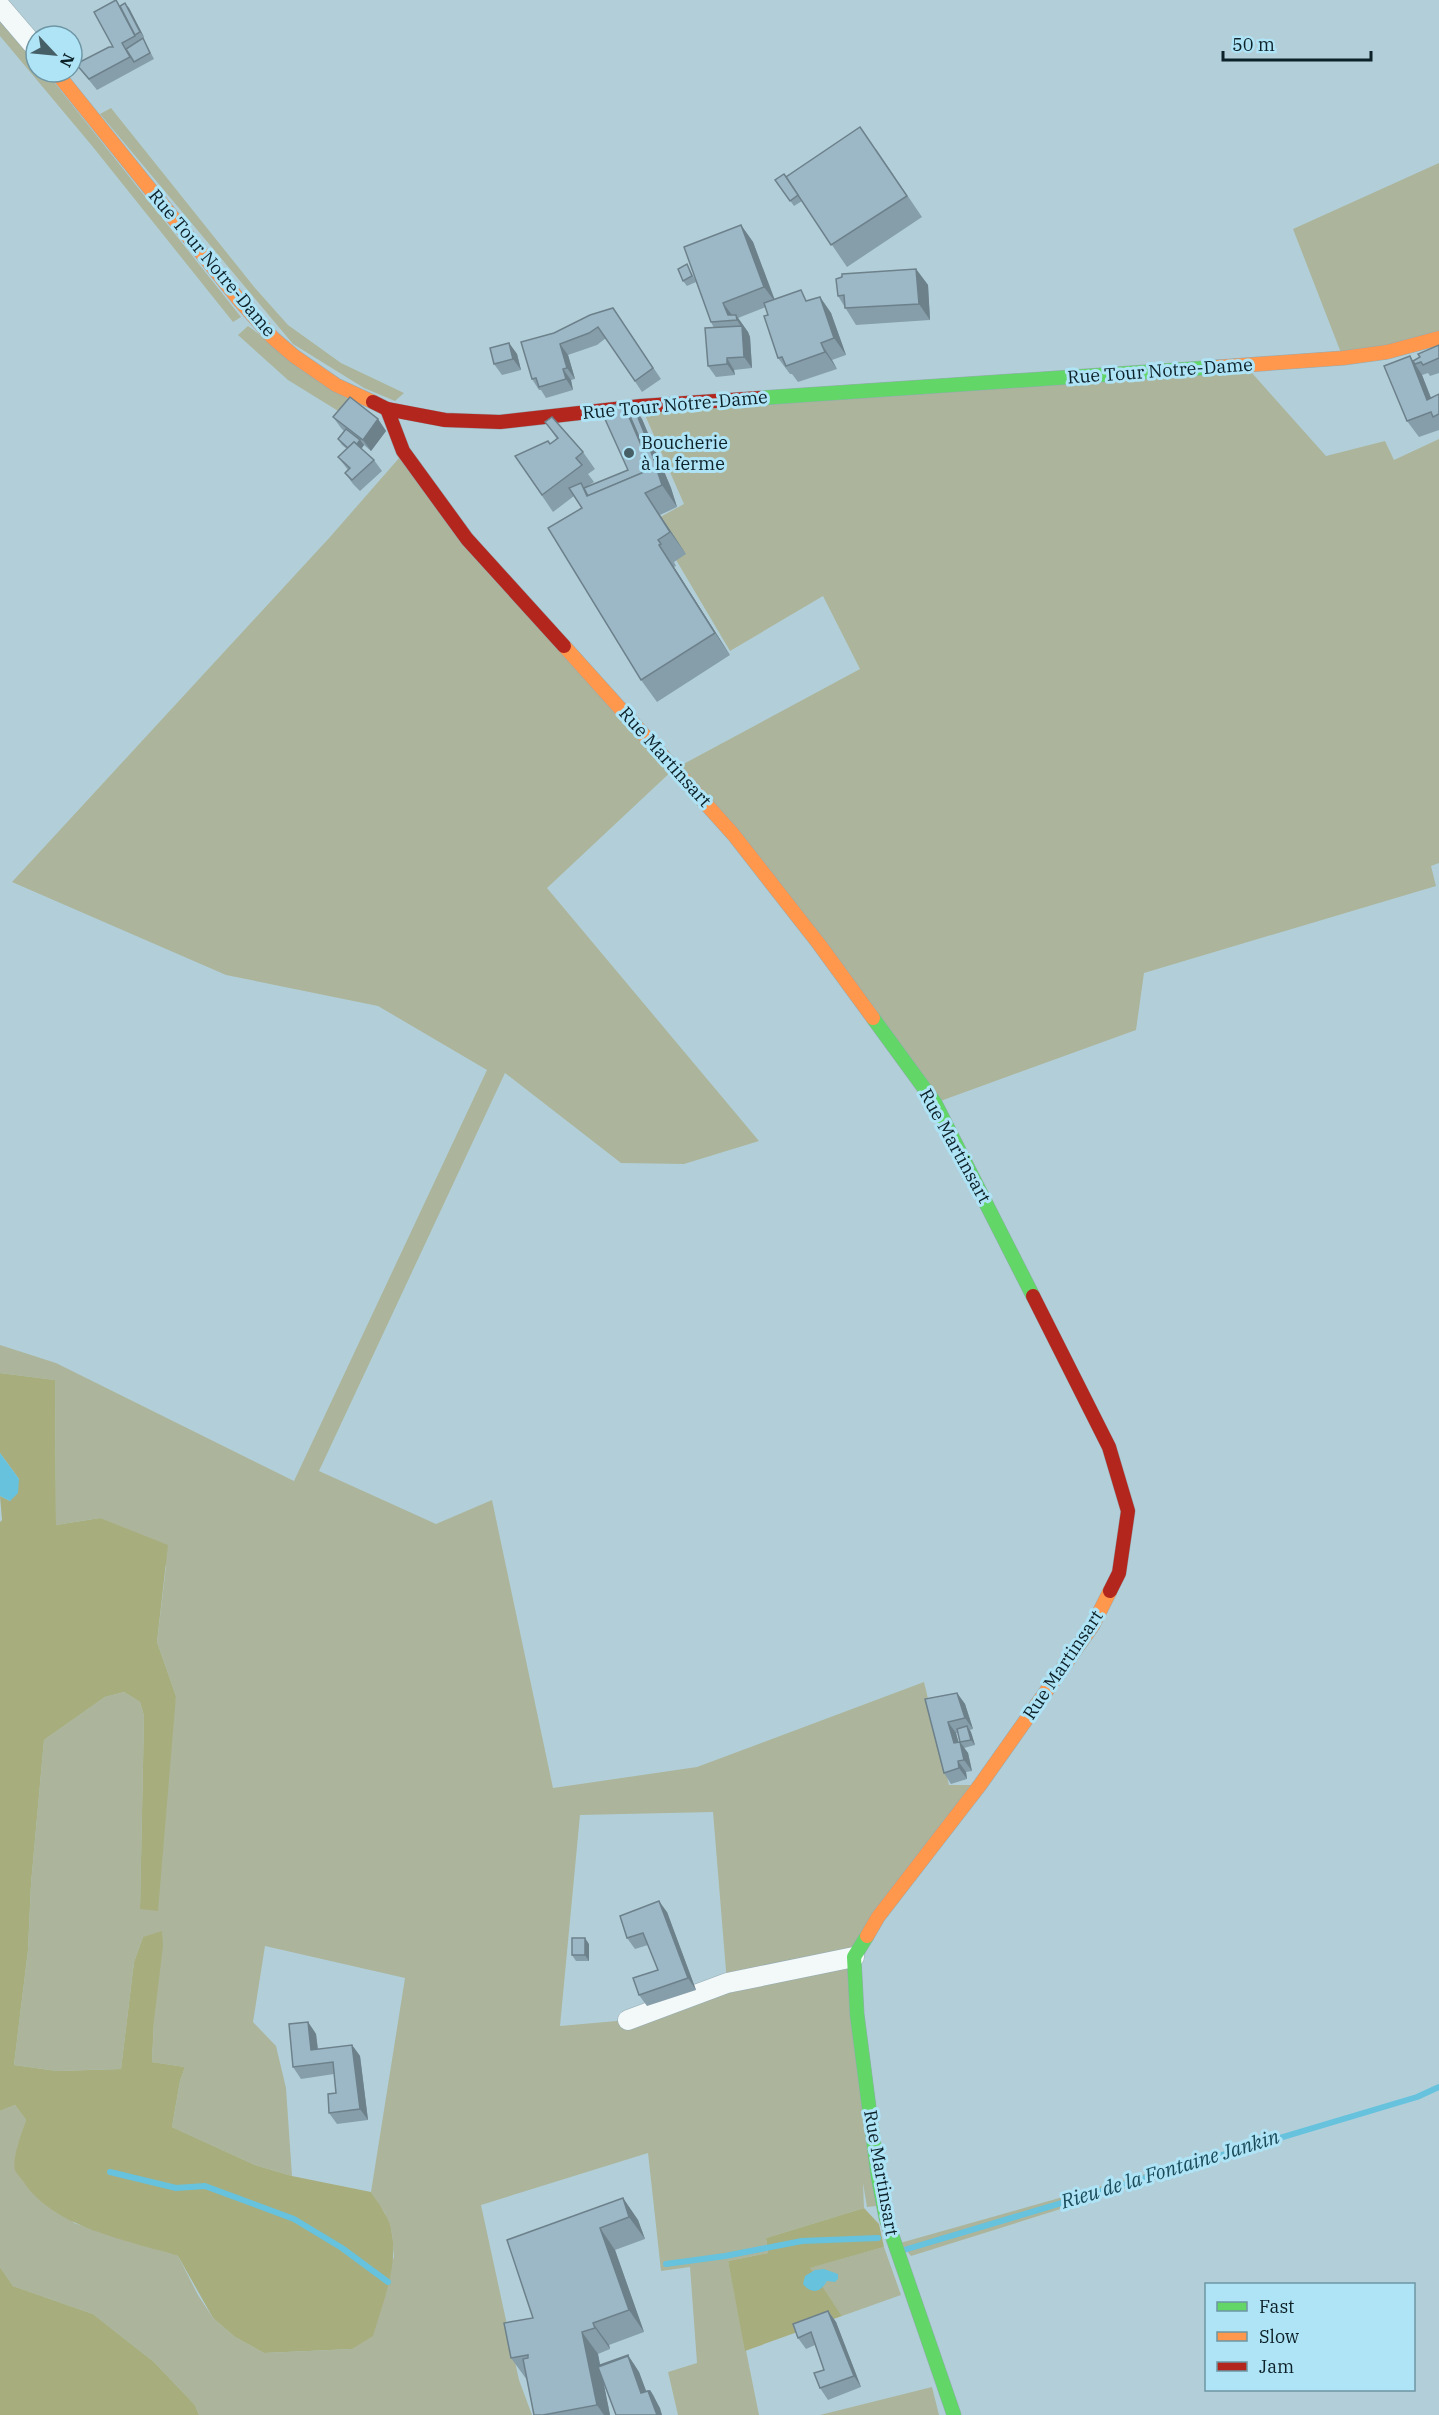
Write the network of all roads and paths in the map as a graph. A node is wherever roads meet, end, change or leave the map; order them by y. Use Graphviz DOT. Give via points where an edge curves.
graph roads {
  1 [pos="0,6"];
  2 [pos="24,34"];
  3 [pos="66,84"];
  4 [pos="1439,338"];
  5 [pos="387,409"];
  6 [pos="854,1957"];
  7 [pos="628,2020"];
  8 [pos="954,2415"];
  1 -- 2 [label="street"];
  3 -- 5 [label="street, Rue Tour Notre-Dame" via="273,338 336,386"];
  4 -- 5 [label="street, Rue Tour Notre-Dame" via="1387,352 1343,358 641,406 500,422 446,420"];
  5 -- 6 [label="street, Rue Martinsart" via="403,451 466,539 733,834 935,1103 1109,1447 1128,1511 1119,1573 1093,1625 980,1785 878,1917"];
  6 -- 7 [label="street" via="727,1983"];
  6 -- 8 [label="street, Rue Martinsart" via="858,2024 886,2218"];
}
